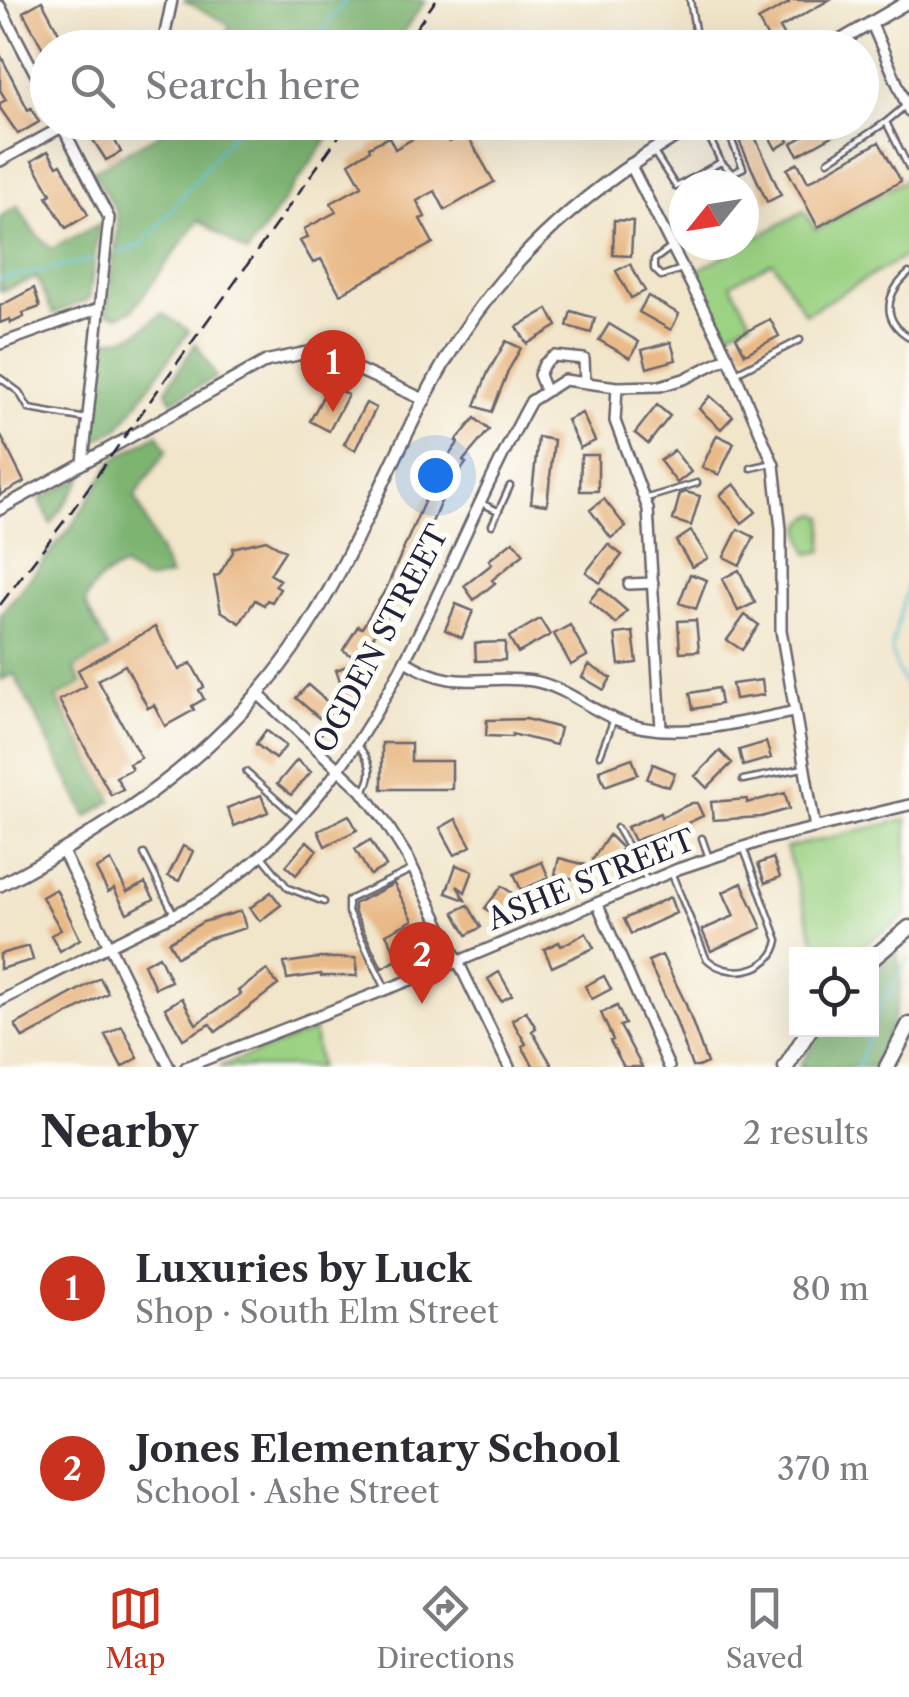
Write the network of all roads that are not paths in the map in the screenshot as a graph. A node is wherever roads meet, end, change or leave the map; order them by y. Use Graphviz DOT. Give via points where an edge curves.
graph roads {
  1 [pos="172,0"];
  2 [pos="690,0"];
  3 [pos="909,1"];
  4 [pos="0,6"];
  5 [pos="871,22"];
  6 [pos="166,30"];
  7 [pos="695,30"];
  8 [pos="858,30"];
  9 [pos="874,30"];
  10 [pos="879,41"];
  11 [pos="30,64"];
  12 [pos="908,108"];
  13 [pos="886,122"];
  14 [pos="879,127"];
  15 [pos="37,140"];
  16 [pos="72,140"];
  17 [pos="668,140"];
  18 [pos="705,140"];
  19 [pos="732,140"];
  20 [pos="859,140"];
  21 [pos="652,150"];
  22 [pos="0,161"];
  23 [pos="828,161"];
  24 [pos="722,162"];
  25 [pos="630,164"];
  26 [pos="909,168"];
  27 [pos="669,239"];
  28 [pos="669,250"];
  29 [pos="680,260"];
  30 [pos="684,268"];
  31 [pos="909,274"];
  32 [pos="97,309"];
  33 [pos="909,337"];
  34 [pos="800,340"];
  35 [pos="0,344"];
  36 [pos="728,357"];
  37 [pos="736,373"];
  38 [pos="0,378"];
  39 [pos="585,382"];
  40 [pos="618,387"];
  41 [pos="546,390"];
  42 [pos="424,400"];
  43 [pos="87,418"];
  44 [pos="83,463"];
  45 [pos="774,463"];
  46 [pos="750,468"];
  47 [pos="697,483"];
  48 [pos="510,486"];
  49 [pos="644,499"];
  50 [pos="482,504"];
  51 [pos="0,509"];
  52 [pos="498,511"];
  53 [pos="492,525"];
  54 [pos="653,583"];
  55 [pos="629,584"];
  56 [pos="405,661"];
  57 [pos="258,694"];
  58 [pos="341,708"];
  59 [pos="793,712"];
  60 [pos="614,719"];
  61 [pos="661,730"];
  62 [pos="309,742"];
  63 [pos="357,744"];
  64 [pos="600,756"];
  65 [pos="804,768"];
  66 [pos="246,772"];
  67 [pos="340,772"];
  68 [pos="744,780"];
  69 [pos="363,792"];
  70 [pos="909,805"];
  71 [pos="300,820"];
  72 [pos="618,828"];
  73 [pos="815,828"];
  74 [pos="702,838"];
  75 [pos="743,847"];
  76 [pos="63,852"];
  77 [pos="144,854"];
  78 [pos="262,856"];
  79 [pos="709,858"];
  80 [pos="413,869"];
  81 [pos="671,872"];
  82 [pos="648,882"];
  83 [pos="0,884"];
  84 [pos="324,902"];
  85 [pos="597,903"];
  86 [pos="174,914"];
  87 [pos="909,928"];
  88 [pos="110,945"];
  89 [pos="879,953"];
  90 [pos="456,962"];
  91 [pos="386,990"];
  92 [pos="0,1000"];
  93 [pos="909,1025"];
  94 [pos="805,1037"];
  95 [pos="169,1067"];
  96 [pos="186,1067"];
  97 [pos="509,1067"];
  98 [pos="669,1067"];
  99 [pos="786,1067"];
  100 [pos="887,1067"];
  1 -- 6 [label="street"];
  2 -- 7 [label="lane"];
  3 -- 5 [label="main road"];
  4 -- 11 [label="street"];
  5 -- 8 [label="main road"];
  5 -- 9 [label="street"];
  10 -- 12 [label="street"];
  12 -- 13 [label="lane"];
  13 -- 14 [label="lane"];
  13 -- 26 [label="lane"];
  15 -- 22 [label="street"];
  16 -- 32 [label="street" via="109,218"];
  17 -- 21 [label="main road"];
  18 -- 24 [label="lane"];
  19 -- 24 [label="lane" via="744,168 732,173"];
  20 -- 23 [label="lane"];
  21 -- 24 [label="lane" via="676,187"];
  21 -- 25 [label="main road"];
  25 -- 27 [label="street"];
  25 -- 42 [label="main road" via="553,224 498,284"];
  28 -- 30 [label="lane" via="654,260 654,269 668,276"];
  29 -- 30 [label="street"];
  30 -- 36 [label="street"];
  31 -- 33 [label="lane" via="890,297 890,314"];
  32 -- 35 [label="street"];
  32 -- 43 [label="street"];
  34 -- 37 [label="lane"];
  36 -- 37 [label="street"];
  36 -- 40 [label="street" via="660,386"];
  37 -- 45 [label="street"];
  38 -- 43 [label="lane" via="29,408"];
  39 -- 40 [label="street"];
  39 -- 41 [label="street" via="564,380"];
  39 -- 41 [label="street, OGDEN STREET" via="584,359 554,356 538,375"];
  40 -- 49 [label="street" via="615,421"];
  41 -- 50 [label="street, OGDEN STREET" via="518,424"];
  42 -- 44 [label="street" via="326,355 288,355 252,368"];
  42 -- 57 [label="main road" via="333,586"];
  43 -- 44 [label="street"];
  44 -- 51 [label="street"];
  45 -- 46 [label="lane"];
  45 -- 59 [label="street" via="781,630"];
  47 -- 49 [label="lane"];
  48 -- 52 [label="lane"];
  49 -- 54 [label="street"];
  50 -- 52 [label="lane"];
  50 -- 56 [label="street, OGDEN STREET"];
  52 -- 53 [label="lane"];
  54 -- 55 [label="street"];
  54 -- 61 [label="street"];
  56 -- 60 [label="street" via="440,679 531,681"];
  56 -- 63 [label="street, OGDEN STREET"];
  57 -- 62 [label="street"];
  57 -- 76 [label="main road" via="174,778"];
  58 -- 62 [label="lane"];
  59 -- 61 [label="street"];
  59 -- 65 [label="street"];
  60 -- 61 [label="street"];
  60 -- 64 [label="lane"];
  62 -- 67 [label="street"];
  63 -- 67 [label="street, OGDEN STREET"];
  63 -- 69 [label="lane" via="371,771"];
  65 -- 68 [label="lane"];
  65 -- 73 [label="street"];
  66 -- 71 [label="lane"];
  67 -- 69 [label="street"];
  67 -- 71 [label="street, OGDEN STREET"];
  69 -- 80 [label="street"];
  70 -- 73 [label="street, ASHE STREET"];
  71 -- 78 [label="street, OGDEN STREET"];
  72 -- 82 [label="lane"];
  73 -- 75 [label="street, ASHE STREET"];
  74 -- 79 [label="lane"];
  75 -- 79 [label="street, ASHE STREET"];
  75 -- 81 [label="lane" via="778,940 776,953 745,970 727,972 706,958"];
  76 -- 83 [label="main road"];
  76 -- 88 [label="street"];
  77 -- 86 [label="lane"];
  78 -- 84 [label="lane" via="288,888"];
  78 -- 86 [label="street, OGDEN STREET"];
  79 -- 81 [label="street, ASHE STREET"];
  80 -- 90 [label="street"];
  80 -- 91 [label="lane" via="348,900"];
  81 -- 82 [label="street, ASHE STREET"];
  82 -- 85 [label="street, ASHE STREET"];
  85 -- 90 [label="street, ASHE STREET"];
  85 -- 98 [label="street"];
  86 -- 88 [label="street, OGDEN STREET"];
  87 -- 89 [label="main road"];
  88 -- 92 [label="street, OGDEN STREET"];
  88 -- 95 [label="street"];
  90 -- 91 [label="street, ASHE STREET"];
  90 -- 97 [label="street"];
  91 -- 96 [label="street, ASHE STREET"];
  93 -- 100 [label="main road"];
  94 -- 99 [label="main road"];
}
